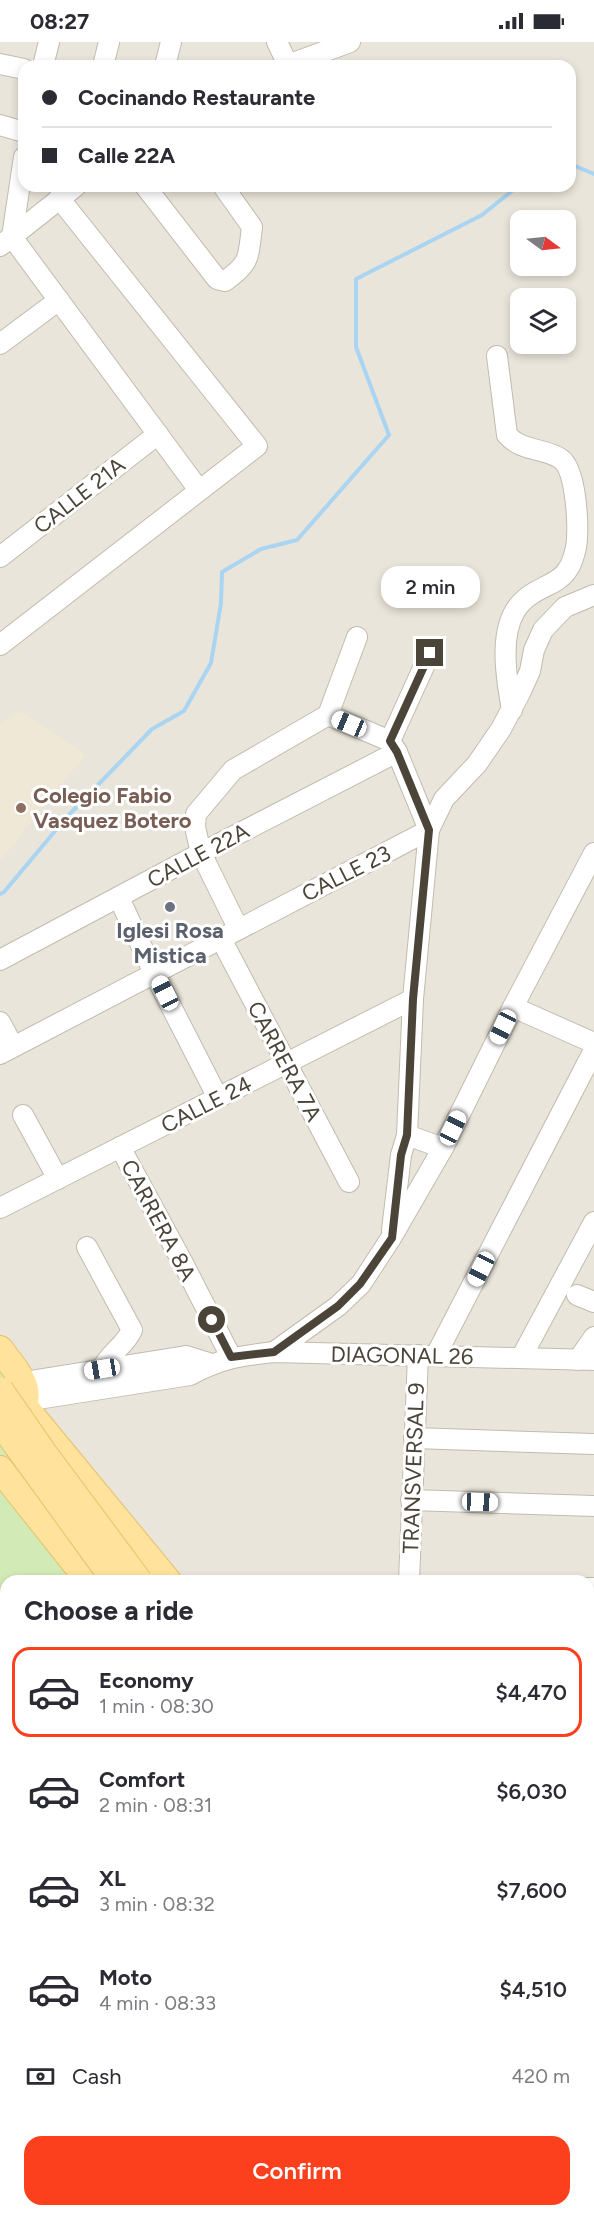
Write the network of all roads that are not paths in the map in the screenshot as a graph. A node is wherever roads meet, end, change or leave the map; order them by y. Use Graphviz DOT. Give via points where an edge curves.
graph roads {
  1 [pos="49,42"];
  2 [pos="109,42"];
  3 [pos="171,42"];
  4 [pos="277,42"];
  5 [pos="350,42"];
  6 [pos="45,60"];
  7 [pos="104,60"];
  8 [pos="166,60"];
  9 [pos="284,60"];
  10 [pos="300,60"];
  11 [pos="0,64"];
  12 [pos="18,68"];
  13 [pos="0,125"];
  14 [pos="18,130"];
  15 [pos="18,181"];
  16 [pos="67,192"];
  17 [pos="71,192"];
  18 [pos="150,192"];
  19 [pos="227,192"];
  20 [pos="3,243"];
  21 [pos="59,300"];
  22 [pos="0,344"];
  23 [pos="498,356"];
  24 [pos="158,434"];
  25 [pos="199,490"];
  26 [pos="0,556"];
  27 [pos="594,595"];
  28 [pos="357,638"];
  29 [pos="0,645"];
  30 [pos="430,653"];
  31 [pos="512,710"];
  32 [pos="328,715"];
  33 [pos="393,746"];
  34 [pos="429,830"];
  35 [pos="201,853"];
  36 [pos="594,853"];
  37 [pos="119,898"];
  38 [pos="238,928"];
  39 [pos="221,939"];
  40 [pos="0,960"];
  41 [pos="154,974"];
  42 [pos="413,999"];
  43 [pos="513,1007"];
  44 [pos="0,1022"];
  45 [pos="594,1043"];
  46 [pos="7,1050"];
  47 [pos="594,1050"];
  48 [pos="286,1064"];
  49 [pos="219,1098"];
  50 [pos="23,1115"];
  51 [pos="407,1135"];
  52 [pos="120,1147"];
  53 [pos="443,1148"];
  54 [pos="58,1179"];
  55 [pos="349,1182"];
  56 [pos="0,1208"];
  57 [pos="594,1222"];
  58 [pos="392,1238"];
  59 [pos="87,1247"];
  60 [pos="594,1337"];
  61 [pos="274,1352"];
  62 [pos="427,1355"];
  63 [pos="231,1357"];
  64 [pos="521,1358"];
  65 [pos="586,1360"];
  66 [pos="212,1364"];
  67 [pos="102,1369"];
  68 [pos="12,1379"];
  69 [pos="0,1422"];
  70 [pos="0,1430"];
  71 [pos="414,1438"];
  72 [pos="594,1444"];
  73 [pos="0,1469"];
  74 [pos="411,1500"];
  75 [pos="594,1506"];
  76 [pos="84,1575"];
  77 [pos="111,1575"];
  78 [pos="135,1575"];
  79 [pos="163,1575"];
  80 [pos="409,1575"];
  1 -- 6 [label="street"];
  2 -- 7 [label="street"];
  3 -- 8 [label="street"];
  4 -- 9 [label="street"];
  5 -- 10 [label="street"];
  11 -- 12 [label="street"];
  13 -- 14 [label="street"];
  15 -- 20 [label="street"];
  16 -- 20 [label="street"];
  17 -- 25 [label="street" via="257,446"];
  18 -- 19 [label="street" via="217,279 225,281 241,270 248,256 252,227"];
  20 -- 21 [label="street"];
  21 -- 22 [label="street"];
  21 -- 24 [label="street"];
  23 -- 31 [label="street" via="507,435 513,442 561,459 572,476 578,540 568,569 559,579 529,594 514,612 505,669"];
  24 -- 25 [label="street"];
  24 -- 26 [label="street, CALLE 21A"];
  25 -- 29 [label="street"];
  27 -- 31 [label="street" via="565,607 543,630"];
  28 -- 32 [label="street"];
  30 -- 33 [label="street"];
  31 -- 34 [label="street" via="477,764 444,799"];
  32 -- 33 [label="street"];
  32 -- 35 [label="street" via="232,770 196,814"];
  33 -- 34 [label="street"];
  33 -- 35 [label="street, CALLE 22A"];
  34 -- 38 [label="street, CALLE 23"];
  34 -- 42 [label="street"];
  35 -- 37 [label="street, CALLE 22A"];
  35 -- 38 [label="street"];
  36 -- 43 [label="street"];
  37 -- 40 [label="street, CALLE 22A"];
  37 -- 41 [label="street"];
  38 -- 39 [label="street, CALLE 23"];
  39 -- 41 [label="street, CALLE 23"];
  39 -- 48 [label="street, CARRERA 7A"];
  41 -- 46 [label="street, CALLE 23"];
  41 -- 49 [label="street"];
  42 -- 48 [label="street, CALLE 24"];
  42 -- 51 [label="street"];
  43 -- 45 [label="street"];
  43 -- 53 [label="street"];
  44 -- 46 [label="street"];
  47 -- 62 [label="street"];
  48 -- 49 [label="street, CALLE 24"];
  48 -- 55 [label="street, CARRERA 7A"];
  49 -- 52 [label="street, CALLE 24"];
  50 -- 54 [label="street"];
  51 -- 53 [label="street"];
  51 -- 58 [label="street" via="401,1155"];
  52 -- 54 [label="street, CALLE 24"];
  52 -- 63 [label="street, CARRERA 8A"];
  53 -- 58 [label="street"];
  54 -- 56 [label="street, CALLE 24"];
  57 -- 64 [label="street"];
  58 -- 61 [label="street" via="360,1284 338,1306"];
  59 -- 67 [label="street" via="132,1330"];
  60 -- 65 [label="street"];
  61 -- 62 [label="street, DIAGONAL 26"];
  61 -- 63 [label="street, DIAGONAL 26"];
  62 -- 64 [label="street, DIAGONAL 26"];
  62 -- 71 [label="street, TRANSVERSAL 9"];
  63 -- 66 [label="street, DIAGONAL 26"];
  64 -- 65 [label="street, DIAGONAL 26"];
  66 -- 67 [label="street" via="186,1356"];
  66 -- 68 [label="street, DIAGONAL 26" via="180,1377"];
  67 -- 68 [label="street"];
  68 -- 70 [label="main road" via="13,1422"];
  68 -- 78 [label="main road, bridge" via="43,1452"];
  68 -- 79 [label="main road"];
  69 -- 77 [label="main road, bridge"];
  71 -- 72 [label="street"];
  71 -- 74 [label="street, TRANSVERSAL 9"];
  73 -- 76 [label="main road"];
  74 -- 75 [label="street"];
  74 -- 80 [label="street, TRANSVERSAL 9"];
}
